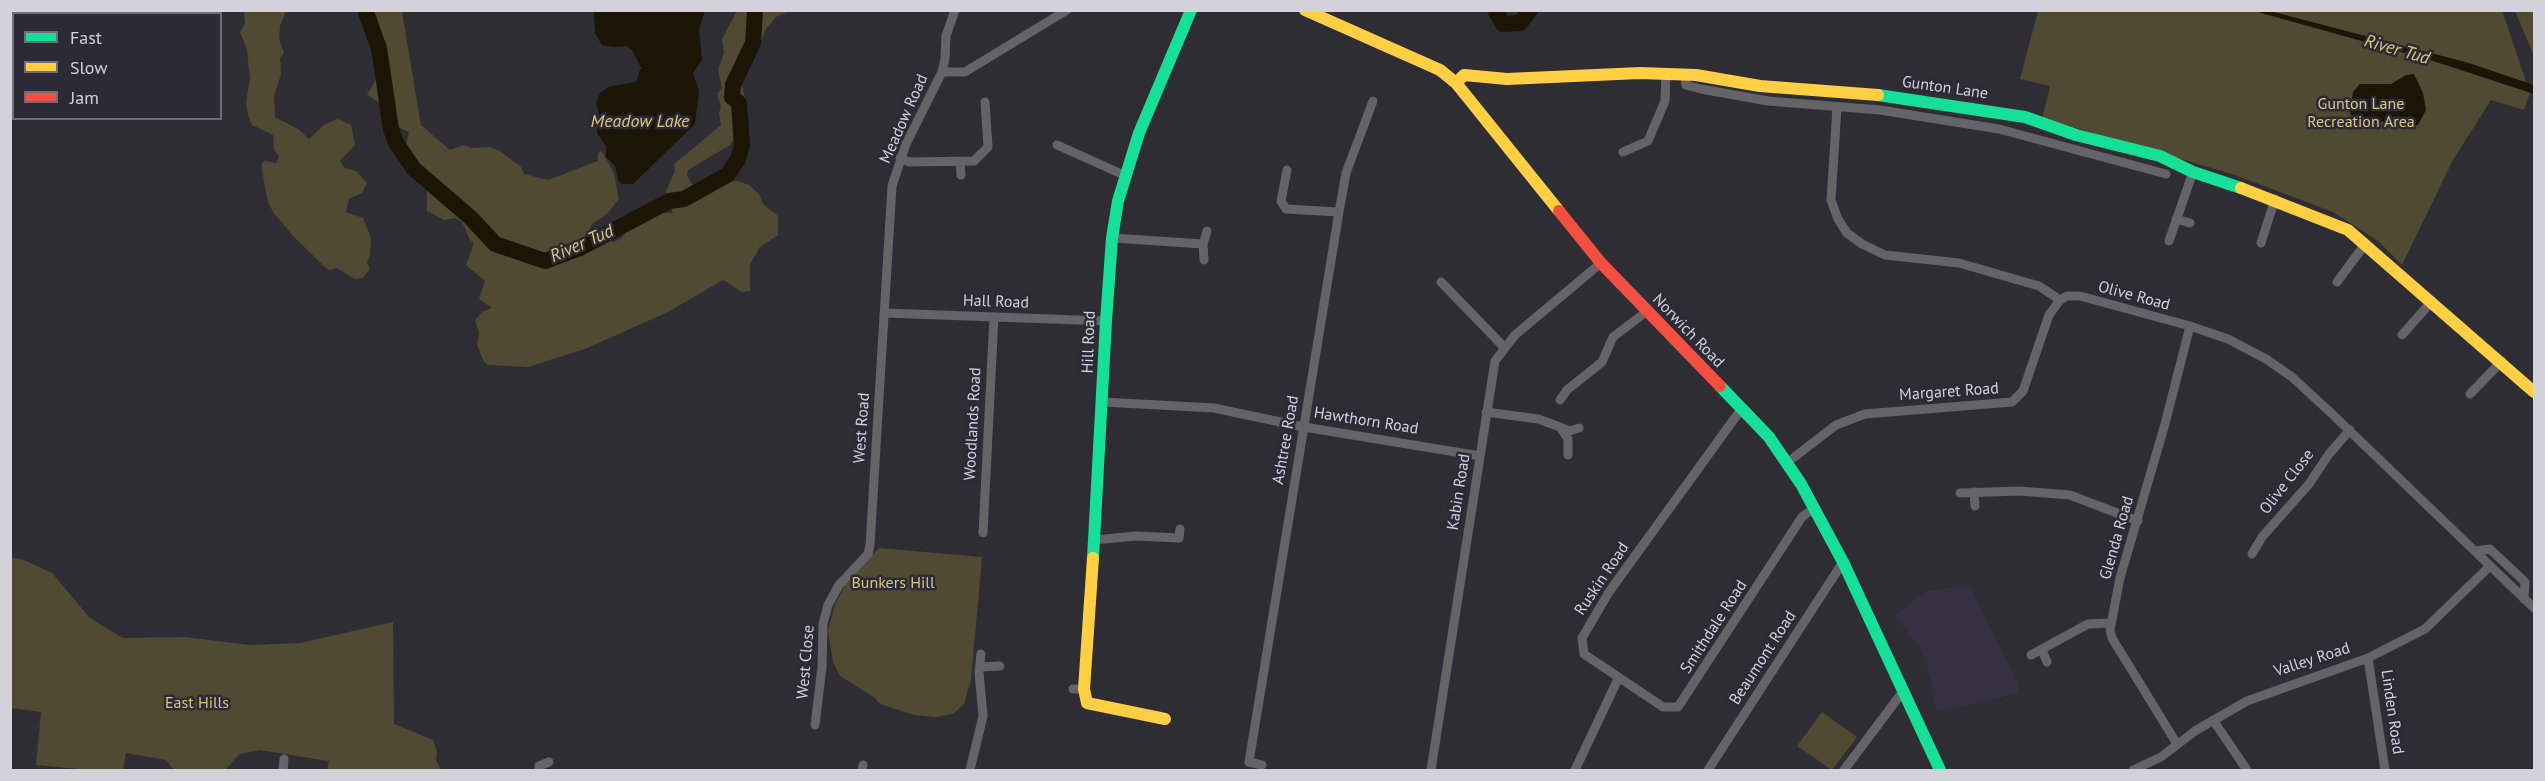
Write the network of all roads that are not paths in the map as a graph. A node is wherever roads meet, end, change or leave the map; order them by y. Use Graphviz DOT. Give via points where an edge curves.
graph roads {
  1 [pos="955,10"];
  2 [pos="1067,10"];
  3 [pos="1191,10"];
  4 [pos="1305,10"];
  5 [pos="942,72"];
  6 [pos="1666,74"];
  7 [pos="1686,74"];
  8 [pos="1456,83"];
  9 [pos="1373,101"];
  10 [pos="985,102"];
  11 [pos="1837,108"];
  12 [pos="1358,109"];
  13 [pos="1368,113"];
  14 [pos="1057,145"];
  15 [pos="1623,152"];
  16 [pos="900,158"];
  17 [pos="960,162"];
  18 [pos="1287,170"];
  19 [pos="2193,172"];
  20 [pos="2166,174"];
  21 [pos="961,175"];
  22 [pos="1124,175"];
  23 [pos="2275,199"];
  24 [pos="1339,212"];
  25 [pos="2176,219"];
  26 [pos="2190,223"];
  27 [pos="1207,231"];
  28 [pos="1112,238"];
  29 [pos="2169,241"];
  30 [pos="2261,243"];
  31 [pos="2366,243"];
  32 [pos="1203,244"];
  33 [pos="1204,260"];
  34 [pos="1601,263"];
  35 [pos="1441,282"];
  36 [pos="2337,282"];
  37 [pos="2060,300"];
  38 [pos="2432,301"];
  39 [pos="1646,312"];
  40 [pos="884,313"];
  41 [pos="994,317"];
  42 [pos="1106,321"];
  43 [pos="2190,326"];
  44 [pos="2402,335"];
  45 [pos="1504,347"];
  46 [pos="2502,361"];
  47 [pos="2535,392"];
  48 [pos="2470,394"];
  49 [pos="1560,400"];
  50 [pos="1103,402"];
  51 [pos="1742,408"];
  52 [pos="1486,412"];
  53 [pos="1304,427"];
  54 [pos="1560,427"];
  55 [pos="1579,428"];
  56 [pos="2350,430"];
  57 [pos="1568,455"];
  58 [pos="1480,456"];
  59 [pos="1788,462"];
  60 [pos="1974,492"];
  61 [pos="1960,493"];
  62 [pos="1975,506"];
  63 [pos="1814,508"];
  64 [pos="2138,521"];
  65 [pos="1180,529"];
  66 [pos="983,533"];
  67 [pos="1094,540"];
  68 [pos="870,545"];
  69 [pos="2475,551"];
  70 [pos="2252,554"];
  71 [pos="1843,562"];
  72 [pos="2490,566"];
  73 [pos="2524,599"];
  74 [pos="2535,608"];
  75 [pos="2111,623"];
  76 [pos="2042,651"];
  77 [pos="981,654"];
  78 [pos="2031,655"];
  79 [pos="2368,658"];
  80 [pos="2047,662"];
  81 [pos="1000,666"];
  82 [pos="980,667"];
  83 [pos="1618,679"];
  84 [pos="1904,690"];
  85 [pos="2213,720"];
  86 [pos="1159,721"];
  87 [pos="815,725"];
  88 [pos="2177,744"];
  89 [pos="284,759"];
  90 [pos="549,762"];
  91 [pos="1262,765"];
  92 [pos="283,771"];
  93 [pos="538,771"];
  94 [pos="969,771"];
  95 [pos="1431,771"];
  96 [pos="1575,771"];
  97 [pos="1708,771"];
  98 [pos="1844,771"];
  99 [pos="1940,771"];
  100 [pos="2133,771"];
  101 [pos="2247,771"];
  102 [pos="2385,771"];
  1 -- 5 [label="street, Meadow Road" via="946,36"];
  2 -- 5 [label="street" via="965,72"];
  3 -- 22 [label="street, Hill Road"];
  4 -- 8 [label="street, Norwich Road" via="1440,70"];
  5 -- 16 [label="street, Meadow Road"];
  6 -- 7 [label="street, Gunton Lane"];
  6 -- 8 [label="street, Gunton Lane" via="1507,79 1464,75"];
  6 -- 15 [label="street" via="1665,101 1648,141"];
  7 -- 11 [label="street, Gunton Lane" via="1686,85 1701,89"];
  7 -- 19 [label="street, Gunton Lane" via="2007,113 2153,154"];
  8 -- 34 [label="street, Norwich Road"];
  9 -- 13 [label="street, Ashtree Road"];
  10 -- 17 [label="street" via="988,147 974,161"];
  11 -- 20 [label="street, Gunton Lane" via="1880,110 1999,129"];
  11 -- 37 [label="street" via="1831,200 1848,232 1885,255 1959,263 2039,286"];
  12 -- 13 [label="street"];
  13 -- 24 [label="street, Ashtree Road" via="1346,173"];
  14 -- 22 [label="street"];
  16 -- 17 [label="street" via="909,162"];
  16 -- 40 [label="street, Meadow Road" via="890,204"];
  17 -- 21 [label="street"];
  18 -- 24 [label="street" via="1281,201 1286,209"];
  19 -- 23 [label="street, Gunton Lane"];
  19 -- 25 [label="street"];
  22 -- 28 [label="street, Hill Road"];
  23 -- 30 [label="street"];
  23 -- 31 [label="street, Gunton Lane" via="2348,230"];
  24 -- 53 [label="street, Ashtree Road"];
  25 -- 26 [label="street"];
  25 -- 29 [label="street"];
  27 -- 32 [label="street"];
  28 -- 32 [label="street"];
  28 -- 42 [label="street, Hill Road"];
  31 -- 36 [label="street"];
  31 -- 38 [label="street, Gunton Lane"];
  32 -- 33 [label="street"];
  34 -- 39 [label="street, Norwich Road"];
  34 -- 45 [label="street, Kabin Road"];
  35 -- 45 [label="street"];
  37 -- 43 [label="street, Olive Road" via="2080,296"];
  37 -- 59 [label="street, Margaret Road" via="2049,315 2024,391 2012,402 1865,414 1836,425"];
  38 -- 44 [label="street"];
  38 -- 46 [label="street, Gunton Lane"];
  39 -- 49 [label="street" via="1617,332 1602,362"];
  39 -- 51 [label="street, Norwich Road"];
  40 -- 41 [label="street, Hall Road"];
  40 -- 68 [label="street, West Road"];
  41 -- 42 [label="street, Hall Road"];
  41 -- 66 [label="street, Woodlands Road"];
  42 -- 50 [label="street, Hill Road"];
  43 -- 56 [label="street, Olive Road" via="2228,339 2266,359 2292,377"];
  43 -- 64 [label="street, Glenda Road"];
  45 -- 52 [label="street, Kabin Road" via="1496,361"];
  46 -- 47 [label="street, Gunton Lane"];
  46 -- 48 [label="street"];
  50 -- 53 [label="street, Hawthorn Road" via="1214,408"];
  50 -- 67 [label="street, Hill Road"];
  51 -- 59 [label="street, Norwich Road"];
  51 -- 83 [label="street, Ruskin Road" via="1609,592 1582,638 1588,660"];
  52 -- 54 [label="street" via="1538,419"];
  52 -- 58 [label="street, Kabin Road"];
  53 -- 58 [label="street, Hawthorn Road"];
  53 -- 91 [label="street, Ashtree Road" via="1249,762"];
  54 -- 55 [label="street"];
  54 -- 57 [label="street" via="1569,439"];
  56 -- 69 [label="street, Olive Road"];
  56 -- 70 [label="street, Olive Close"];
  58 -- 95 [label="street, Kabin Road"];
  59 -- 63 [label="street, Norwich Road"];
  60 -- 61 [label="street"];
  60 -- 62 [label="street"];
  60 -- 64 [label="street" via="2043,491 2070,495"];
  63 -- 71 [label="street, Norwich Road"];
  63 -- 83 [label="street, Smithdale Road" via="1802,517 1678,707 1663,707"];
  64 -- 75 [label="street, Glenda Road"];
  65 -- 67 [label="street" via="1179,538 1136,536"];
  67 -- 86 [label="street, Hill Road" via="1078,689 1087,703"];
  68 -- 87 [label="street, West Close" via="868,554 838,585 828,605"];
  69 -- 72 [label="street, Olive Road"];
  69 -- 73 [label="street, Olive Road" via="2490,549 2525,582"];
  71 -- 84 [label="street, Norwich Road"];
  71 -- 97 [label="street, Beaumont Road"];
  72 -- 73 [label="street, Olive Road"];
  72 -- 79 [label="street, Valley Road" via="2426,630"];
  73 -- 74 [label="street, Olive Road"];
  75 -- 76 [label="street" via="2088,624"];
  75 -- 88 [label="street, Glenda Road" via="2112,638"];
  76 -- 78 [label="street"];
  76 -- 80 [label="street"];
  77 -- 82 [label="street"];
  79 -- 85 [label="street, Valley Road" via="2272,690"];
  79 -- 102 [label="street, Linden Road"];
  81 -- 82 [label="street"];
  82 -- 94 [label="street" via="983,716"];
  83 -- 96 [label="street"];
  84 -- 98 [label="street"];
  84 -- 99 [label="street, Norwich Road"];
  85 -- 88 [label="street, Valley Road"];
  85 -- 101 [label="street"];
  88 -- 100 [label="street, Valley Road"];
  89 -- 92 [label="street"];
  90 -- 93 [label="street" via="539,766"];
}
